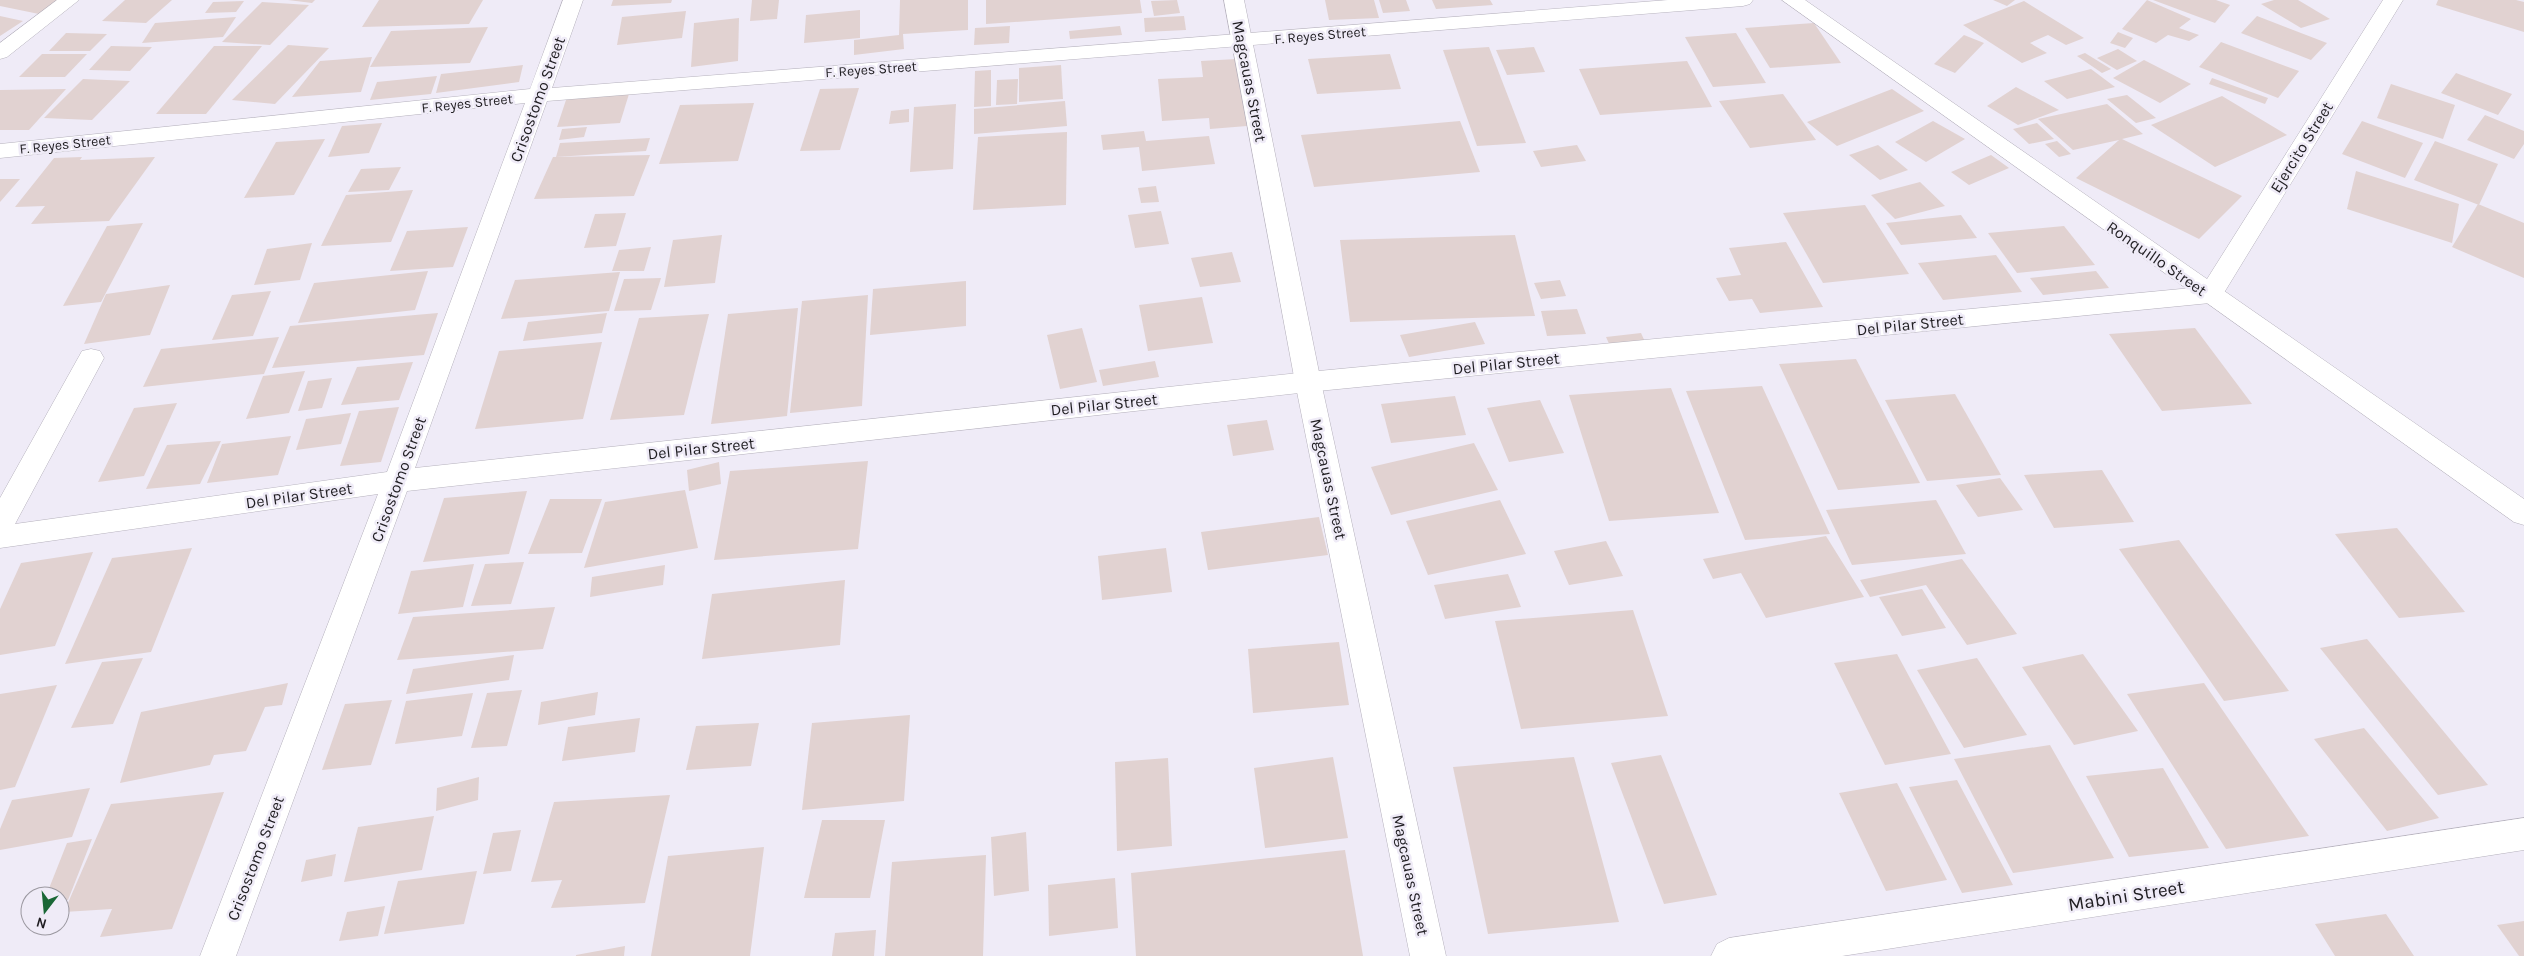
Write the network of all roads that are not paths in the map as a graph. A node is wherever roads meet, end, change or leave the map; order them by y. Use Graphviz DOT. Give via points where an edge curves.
graph roads {
  1 [pos="69,0"];
  2 [pos="573,0"];
  3 [pos="1234,0"];
  4 [pos="1743,0"];
  5 [pos="1792,0"];
  6 [pos="2393,0"];
  7 [pos="1242,41"];
  8 [pos="0,53"];
  9 [pos="538,95"];
  10 [pos="0,151"];
  11 [pos="2210,294"];
  12 [pos="91,358"];
  13 [pos="1308,382"];
  14 [pos="397,481"];
  15 [pos="2524,514"];
  16 [pos="0,524"];
  17 [pos="0,537"];
  18 [pos="2524,834"];
  19 [pos="218,956"];
  20 [pos="1428,956"];
  21 [pos="1729,956"];
  1 -- 8 [label="street"];
  2 -- 9 [label="street, Crisostomo Street"];
  3 -- 7 [label="street, Magcauas Street"];
  4 -- 7 [label="street, F. Reyes Street"];
  5 -- 11 [label="street, Ronquillo Street"];
  6 -- 11 [label="street, Ejercito Street"];
  7 -- 9 [label="street, F. Reyes Street"];
  7 -- 13 [label="street, Magcauas Street"];
  9 -- 10 [label="street, F. Reyes Street"];
  9 -- 14 [label="street, Crisostomo Street"];
  11 -- 13 [label="street, Del Pilar Street"];
  11 -- 15 [label="street, Ronquillo Street"];
  12 -- 16 [label="street"];
  13 -- 14 [label="street, Del Pilar Street"];
  13 -- 20 [label="street, Magcauas Street"];
  14 -- 17 [label="street, Del Pilar Street"];
  14 -- 19 [label="street, Crisostomo Street"];
  18 -- 21 [label="street, Mabini Street"];
}
